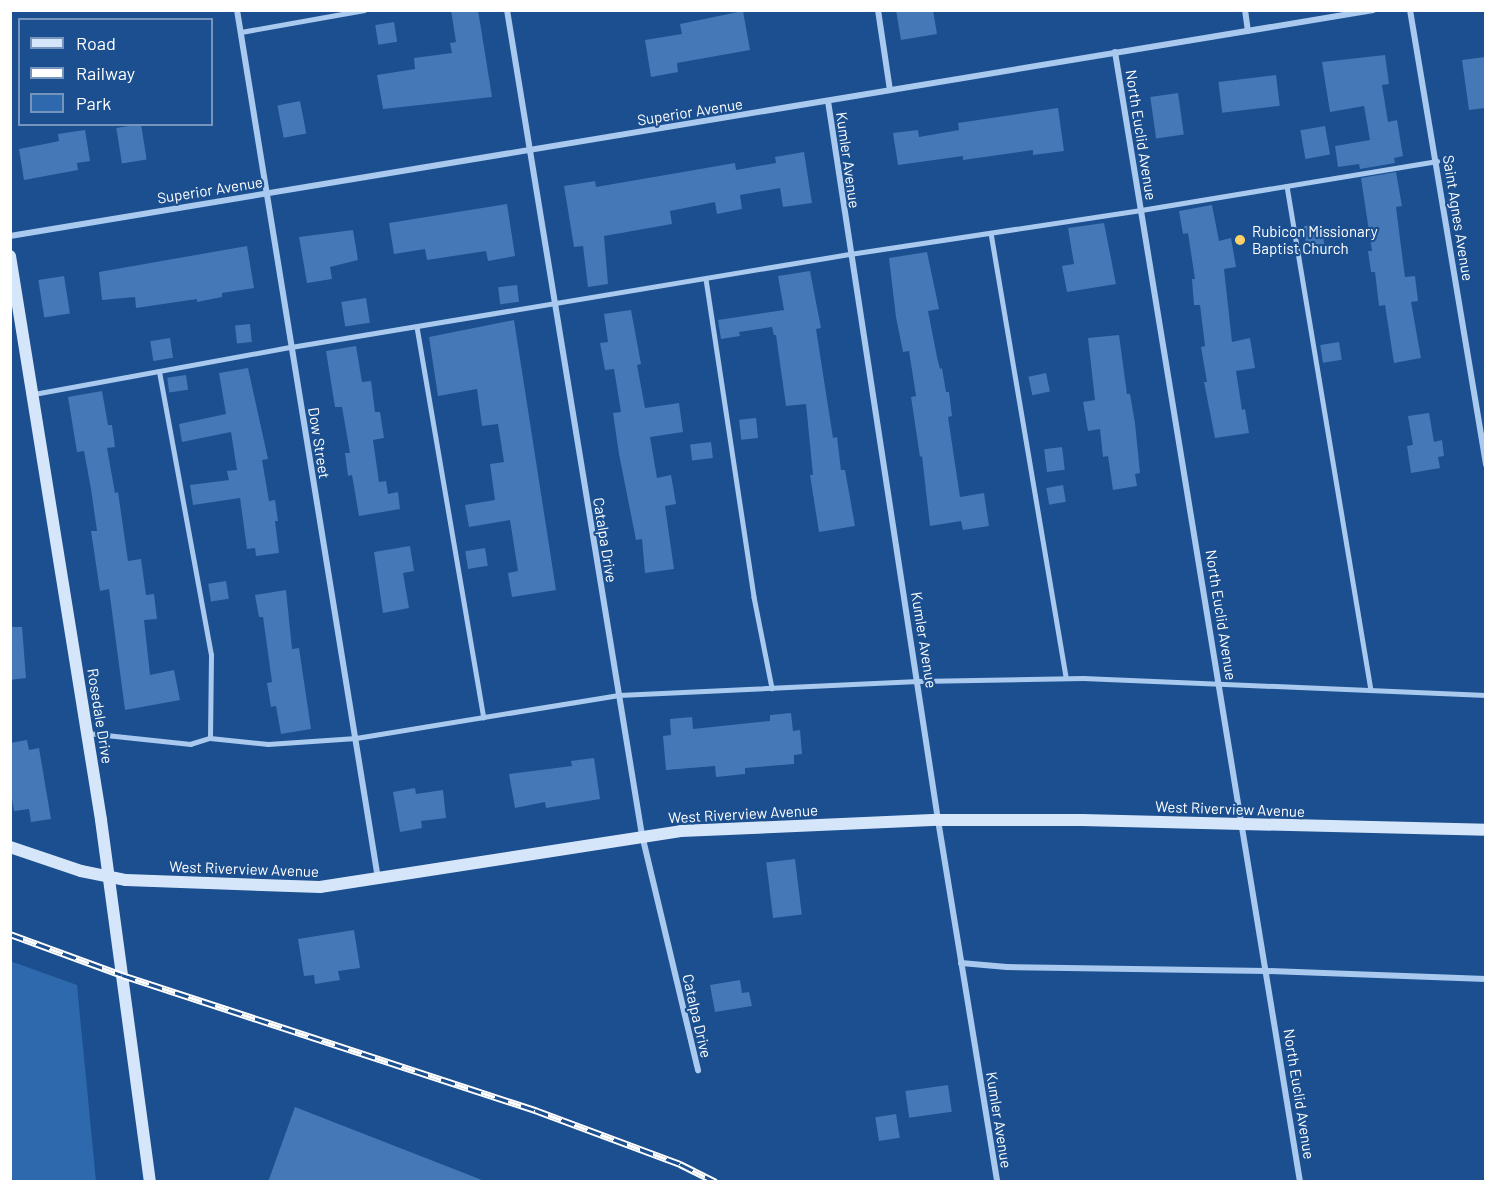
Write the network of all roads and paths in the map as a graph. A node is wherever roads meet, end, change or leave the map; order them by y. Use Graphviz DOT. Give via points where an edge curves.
graph roads {
  1 [pos="237,10"];
  2 [pos="364,10"];
  3 [pos="507,10"];
  4 [pos="878,10"];
  5 [pos="1245,10"];
  6 [pos="1373,10"];
  7 [pos="1410,10"];
  8 [pos="1248,31"];
  9 [pos="241,32"];
  10 [pos="1115,52"];
  11 [pos="890,90"];
  12 [pos="828,101"];
  13 [pos="530,150"];
  14 [pos="1437,161"];
  15 [pos="1287,186"];
  16 [pos="268,193"];
  17 [pos="1141,210"];
  18 [pos="991,233"];
  19 [pos="10,236"];
  20 [pos="850,254"];
  21 [pos="10,256"];
  22 [pos="706,279"];
  23 [pos="554,305"];
  24 [pos="417,327"];
  25 [pos="291,347"];
  26 [pos="159,372"];
  27 [pos="31,395"];
  28 [pos="1485,465"];
  29 [pos="1066,678"];
  30 [pos="918,681"];
  31 [pos="1220,684"];
  32 [pos="772,688"];
  33 [pos="1371,690"];
  34 [pos="619,695"];
  35 [pos="1485,695"];
  36 [pos="484,717"];
  37 [pos="87,733"];
  38 [pos="210,738"];
  39 [pos="356,738"];
  40 [pos="938,820"];
  41 [pos="1241,825"];
  42 [pos="1485,830"];
  43 [pos="642,836"];
  44 [pos="10,847"];
  45 [pos="109,877"];
  46 [pos="378,880"];
  47 [pos="961,963"];
  48 [pos="1266,970"];
  49 [pos="1485,979"];
  50 [pos="698,1070"];
  51 [pos="150,1182"];
  52 [pos="997,1182"];
  53 [pos="1300,1182"];
  1 -- 9 [label="street, Dow Street"];
  2 -- 9 [label="lane"];
  3 -- 13 [label="street, Catalpa Drive"];
  4 -- 11 [label="street"];
  5 -- 8 [label="street"];
  6 -- 8 [label="street, Superior Avenue"];
  7 -- 14 [label="street, Saint Agnes Avenue"];
  8 -- 10 [label="street, Superior Avenue"];
  9 -- 16 [label="street, Dow Street"];
  10 -- 11 [label="street, Superior Avenue"];
  10 -- 17 [label="street, North Euclid Avenue"];
  11 -- 12 [label="street, Superior Avenue"];
  12 -- 13 [label="street, Superior Avenue"];
  12 -- 20 [label="street, Kumler Avenue"];
  13 -- 16 [label="street, Superior Avenue"];
  13 -- 23 [label="street, Catalpa Drive"];
  14 -- 15 [label="lane"];
  14 -- 28 [label="street, Saint Agnes Avenue"];
  15 -- 17 [label="lane"];
  15 -- 33 [label="lane"];
  16 -- 19 [label="street, Superior Avenue"];
  16 -- 25 [label="street, Dow Street"];
  17 -- 18 [label="lane"];
  17 -- 31 [label="street, North Euclid Avenue"];
  18 -- 20 [label="lane"];
  18 -- 29 [label="lane"];
  20 -- 22 [label="lane"];
  20 -- 30 [label="street, Kumler Avenue"];
  21 -- 27 [label="street, Rosedale Drive"];
  22 -- 23 [label="lane"];
  22 -- 32 [label="lane" via="754,597"];
  23 -- 24 [label="lane"];
  23 -- 34 [label="street, Catalpa Drive"];
  24 -- 25 [label="lane"];
  24 -- 36 [label="lane"];
  25 -- 26 [label="lane"];
  25 -- 39 [label="street, Dow Street"];
  26 -- 27 [label="lane"];
  26 -- 38 [label="lane" via="211,655"];
  27 -- 37 [label="street, Rosedale Drive"];
  29 -- 30 [label="lane"];
  29 -- 31 [label="lane"];
  30 -- 32 [label="lane"];
  30 -- 40 [label="street, Kumler Avenue"];
  31 -- 33 [label="lane"];
  31 -- 41 [label="street, North Euclid Avenue"];
  32 -- 34 [label="lane"];
  33 -- 35 [label="lane"];
  34 -- 36 [label="lane"];
  34 -- 43 [label="street, Catalpa Drive"];
  36 -- 39 [label="lane"];
  37 -- 38 [label="lane" via="190,744"];
  37 -- 45 [label="street, Rosedale Drive"];
  38 -- 39 [label="lane" via="268,744"];
  39 -- 46 [label="street, Dow Street"];
  40 -- 41 [label="street, West Riverview Avenue"];
  40 -- 43 [label="street, West Riverview Avenue" via="692,830"];
  40 -- 47 [label="street, Kumler Avenue"];
  41 -- 42 [label="street, West Riverview Avenue"];
  41 -- 48 [label="street, North Euclid Avenue"];
  43 -- 46 [label="street, West Riverview Avenue"];
  43 -- 50 [label="street, Catalpa Drive"];
  44 -- 45 [label="street, West Riverview Avenue"];
  45 -- 46 [label="street, West Riverview Avenue" via="320,887"];
  45 -- 51 [label="street, Rosedale Drive"];
  47 -- 48 [label="street"];
  47 -- 52 [label="street, Kumler Avenue"];
  48 -- 49 [label="street"];
  48 -- 53 [label="street, North Euclid Avenue"];
}
